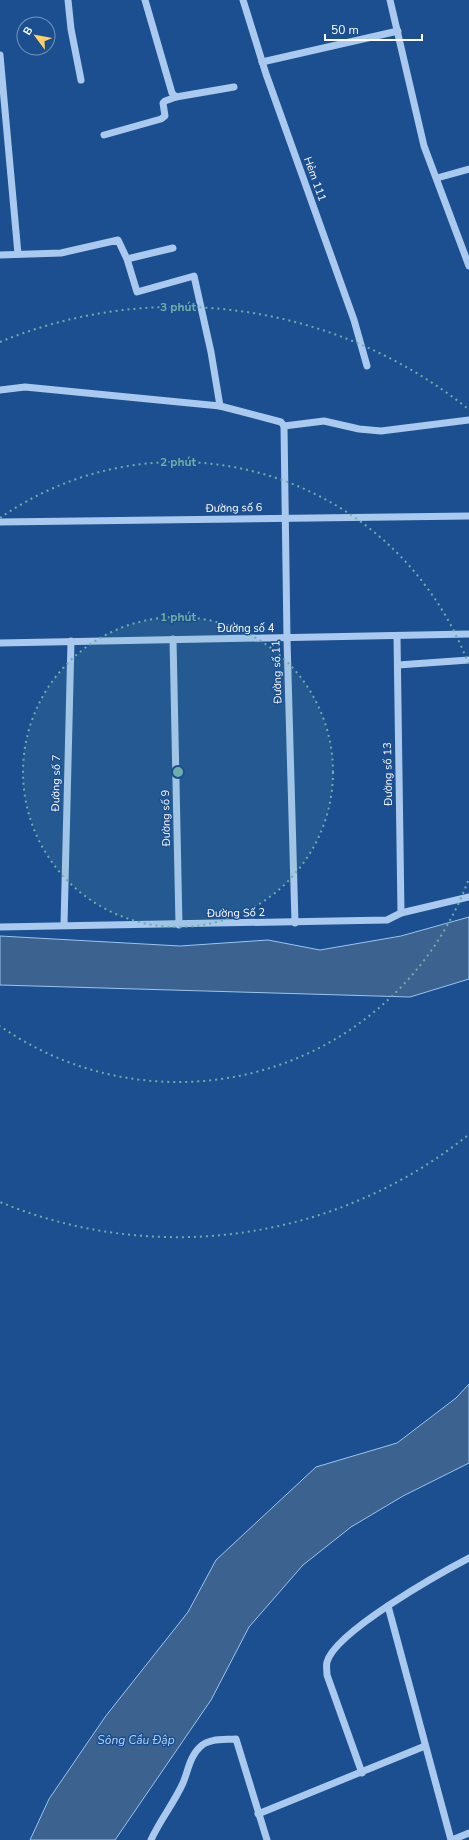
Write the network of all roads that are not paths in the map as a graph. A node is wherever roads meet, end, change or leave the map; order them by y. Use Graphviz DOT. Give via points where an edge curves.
graph roads {
  1 [pos="68,0"];
  2 [pos="145,0"];
  3 [pos="243,0"];
  4 [pos="390,0"];
  5 [pos="398,31"];
  6 [pos="0,55"];
  7 [pos="262,62"];
  8 [pos="81,80"];
  9 [pos="234,87"];
  10 [pos="176,97"];
  11 [pos="104,135"];
  12 [pos="469,170"];
  13 [pos="437,178"];
  14 [pos="173,248"];
  15 [pos="18,254"];
  16 [pos="0,255"];
  17 [pos="127,259"];
  18 [pos="469,266"];
  19 [pos="367,366"];
  20 [pos="0,390"];
  21 [pos="220,406"];
  22 [pos="469,420"];
  23 [pos="283,424"];
  24 [pos="469,516"];
  25 [pos="286,519"];
  26 [pos="0,522"];
  27 [pos="469,634"];
  28 [pos="397,636"];
  29 [pos="173,639"];
  30 [pos="287,639"];
  31 [pos="71,641"];
  32 [pos="0,643"];
  33 [pos="469,660"];
  34 [pos="398,665"];
  35 [pos="469,897"];
  36 [pos="401,913"];
  37 [pos="295,923"];
  38 [pos="64,925"];
  39 [pos="180,925"];
  40 [pos="0,927"];
  41 [pos="469,1558"];
  42 [pos="388,1606"];
  43 [pos="424,1746"];
  44 [pos="362,1773"];
  45 [pos="258,1814"];
  46 [pos="469,1833"];
  47 [pos="154,1838"];
  48 [pos="267,1840"];
  49 [pos="451,1840"];
  1 -- 8 [label="street"];
  2 -- 10 [label="street" via="172,93"];
  3 -- 7 [label="street, Hẻm 111"];
  4 -- 5 [label="street"];
  5 -- 7 [label="street"];
  5 -- 13 [label="street" via="424,146"];
  6 -- 15 [label="street"];
  7 -- 19 [label="street, Hẻm 111" via="354,320"];
  9 -- 10 [label="street"];
  10 -- 11 [label="street" via="163,103 165,116 161,119"];
  12 -- 13 [label="street"];
  13 -- 18 [label="street"];
  14 -- 17 [label="street"];
  15 -- 16 [label="street"];
  15 -- 17 [label="street" via="61,253 118,240"];
  17 -- 21 [label="street" via="137,292 194,276"];
  20 -- 21 [label="street" via="25,387"];
  21 -- 23 [label="street"];
  22 -- 23 [label="street" via="381,430 359,429 324,421"];
  23 -- 25 [label="street, Đường số 11"];
  24 -- 25 [label="street, Đường số 6"];
  25 -- 26 [label="street, Đường số 6"];
  25 -- 30 [label="street, Đường số 11"];
  27 -- 28 [label="street, Đường số 4"];
  28 -- 30 [label="street, Đường số 4"];
  28 -- 34 [label="street, Đường số 13"];
  29 -- 30 [label="street, Đường số 4"];
  29 -- 31 [label="street, Đường số 4"];
  29 -- 39 [label="street, Đường số 9"];
  30 -- 37 [label="street, Đường số 11"];
  31 -- 32 [label="street, Đường số 4"];
  31 -- 38 [label="street, Đường số 7"];
  33 -- 34 [label="street"];
  34 -- 36 [label="street, Đường số 13"];
  35 -- 36 [label="street, Đường Số 2"];
  36 -- 37 [label="street, Đường Số 2" via="387,920"];
  37 -- 39 [label="street, Đường Số 2"];
  38 -- 39 [label="street, Đường Số 2"];
  38 -- 40 [label="street, Đường Số 2"];
  41 -- 42 [label="street" via="429,1579"];
  42 -- 43 [label="street"];
  42 -- 44 [label="street" via="339,1644 327,1662 327,1675"];
  43 -- 44 [label="street"];
  43 -- 49 [label="street"];
  44 -- 45 [label="street"];
  45 -- 47 [label="street" via="236,1739 214,1740 199,1747 192,1758 183,1783"];
  45 -- 48 [label="street"];
  46 -- 49 [label="street"];
}
